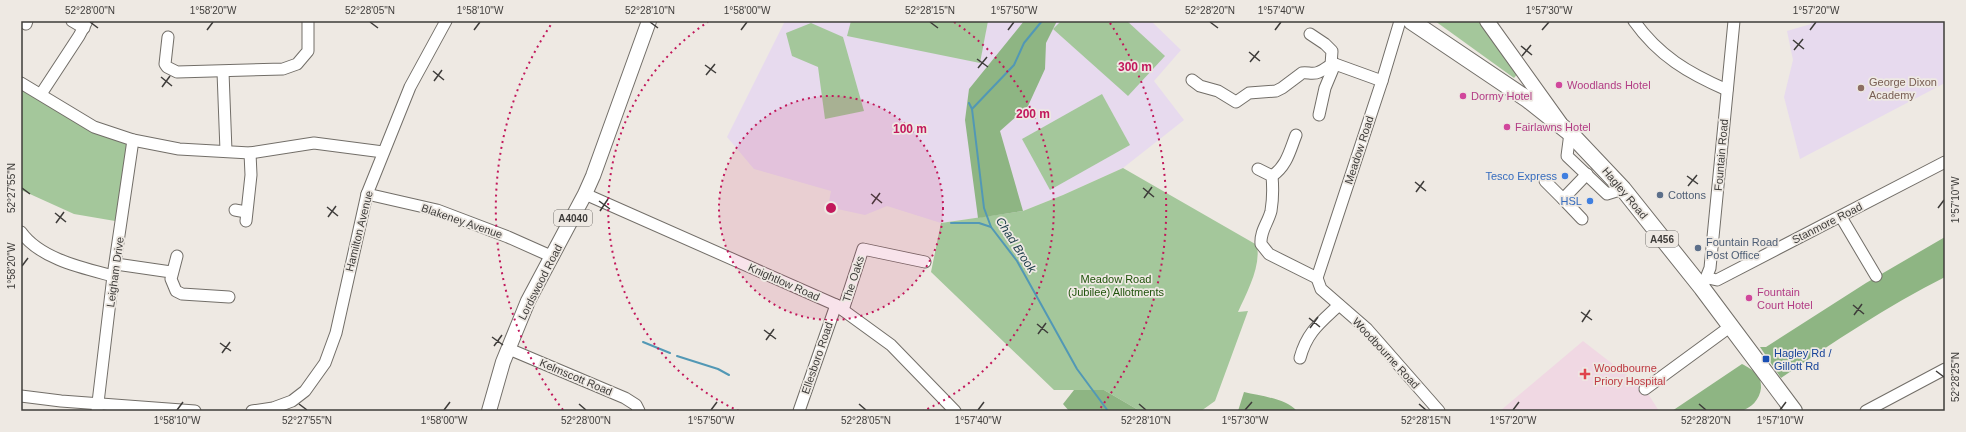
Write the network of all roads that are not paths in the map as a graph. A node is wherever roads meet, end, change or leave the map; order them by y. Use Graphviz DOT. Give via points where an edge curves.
graph roads {
  1 [pos="72,21"];
  2 [pos="308,21"];
  3 [pos="446,21"];
  4 [pos="649,21"];
  5 [pos="1400,21"];
  6 [pos="1411,21"];
  7 [pos="1487,21"];
  8 [pos="1634,21"];
  9 [pos="1734,21"];
  10 [pos="85,25"];
  11 [pos="1310,34"];
  12 [pos="168,37"];
  13 [pos="1333,65"];
  14 [pos="223,72"];
  15 [pos="1526,74"];
  16 [pos="1192,80"];
  17 [pos="1382,81"];
  18 [pos="21,83"];
  19 [pos="1727,90"];
  20 [pos="41,94"];
  21 [pos="1528,99"];
  22 [pos="1319,115"];
  23 [pos="1566,128"];
  24 [pos="1296,135"];
  25 [pos="133,140"];
  26 [pos="226,151"];
  27 [pos="250,152"];
  28 [pos="383,152"];
  29 [pos="1945,162"];
  30 [pos="1258,169"];
  31 [pos="1587,174"];
  32 [pos="1272,176"];
  33 [pos="1545,181"];
  34 [pos="1623,189"];
  35 [pos="367,194"];
  36 [pos="585,194"];
  37 [pos="1563,199"];
  38 [pos="242,214"];
  39 [pos="1841,217"];
  40 [pos="1582,219"];
  41 [pos="22,238"];
  42 [pos="177,256"];
  43 [pos="553,257"];
  44 [pos="925,262"];
  45 [pos="116,264"];
  46 [pos="171,272"];
  47 [pos="113,276"];
  48 [pos="1876,276"];
  49 [pos="1317,278"];
  50 [pos="1705,283"];
  51 [pos="229,298"];
  52 [pos="1339,305"];
  53 [pos="840,307"];
  54 [pos="1732,326"];
  55 [pos="509,349"];
  56 [pos="1300,358"];
  57 [pos="1945,369"];
  58 [pos="1645,389"];
  59 [pos="21,396"];
  60 [pos="98,407"];
  61 [pos="195,411"];
  62 [pos="252,411"];
  63 [pos="489,411"];
  64 [pos="639,411"];
  65 [pos="799,411"];
  66 [pos="955,411"];
  67 [pos="1440,411"];
  68 [pos="1794,411"];
  69 [pos="1866,411"];
  1 -- 10 [label="street"];
  2 -- 14 [label="street" via="308,51 298,64 283,69"];
  3 -- 28 [label="street, Hamilton Avenue" via="410,87"];
  4 -- 36 [label="main road, Lordswood Road / A4040"];
  5 -- 17 [label="street, Meadow Road"];
  6 -- 21 [label="highway, Hagley Road / A456"];
  7 -- 15 [label="main road"];
  8 -- 19 [label="street" via="1647,39 1666,57 1701,79"];
  9 -- 19 [label="street, Fountain Road"];
  10 -- 20 [label="street"];
  11 -- 13 [label="street" via="1332,51"];
  12 -- 14 [label="street" via="165,64 167,67 177,72"];
  13 -- 16 [label="street" via="1319,72 1302,73 1276,91 1249,93 1236,102"];
  13 -- 17 [label="street"];
  13 -- 22 [label="street"];
  14 -- 26 [label="street"];
  15 -- 21 [label="main road"];
  15 -- 23 [label="main road"];
  17 -- 49 [label="street, Meadow Road"];
  18 -- 20 [label="street"];
  19 -- 50 [label="street, Fountain Road" via="1710,268"];
  20 -- 25 [label="street" via="94,127"];
  21 -- 23 [label="highway, Hagley Road / A456"];
  23 -- 31 [label="street" via="1568,156"];
  23 -- 34 [label="highway, Hagley Road / A456"];
  24 -- 32 [label="street" via="1285,164"];
  25 -- 26 [label="street" via="179,149"];
  25 -- 45 [label="street, Leigham Drive"];
  26 -- 27 [label="street"];
  27 -- 28 [label="street" via="314,143"];
  27 -- 38 [label="street" via="251,175"];
  28 -- 35 [label="street, Hamilton Avenue"];
  29 -- 39 [label="street, Stanmore Road"];
  30 -- 32 [label="street"];
  31 -- 34 [label="street" via="1607,194"];
  31 -- 37 [label="street"];
  32 -- 49 [label="street" via="1273,196 1262,231 1261,244 1269,254"];
  33 -- 37 [label="street"];
  34 -- 50 [label="highway, Hagley Road / A456"];
  35 -- 43 [label="street, Blakeney Avenue" via="436,210 508,236"];
  35 -- 62 [label="street, Hamilton Avenue" via="336,332 325,363 305,391 292,401 274,408"];
  36 -- 43 [label="main road, Lordswood Road / A4040"];
  36 -- 53 [label="street, Knightlow Road"];
  37 -- 40 [label="street"];
  39 -- 48 [label="street"];
  39 -- 50 [label="street, Stanmore Road" via="1717,280"];
  41 -- 47 [label="street" via="52,256"];
  42 -- 46 [label="street"];
  43 -- 55 [label="main road, Lordswood Road / A4040" via="528,301"];
  44 -- 53 [label="street, The Oaks" via="865,244"];
  45 -- 46 [label="street"];
  45 -- 47 [label="street, Leigham Drive"];
  46 -- 51 [label="street" via="176,291 182,294"];
  47 -- 60 [label="street, Leigham Drive"];
  49 -- 52 [label="street, Woodbourne Road" via="1321,289"];
  50 -- 54 [label="highway, Hagley Road / A456"];
  52 -- 56 [label="street" via="1304,342"];
  52 -- 67 [label="street, Woodbourne Road" via="1367,329"];
  53 -- 65 [label="street, Ellesboro Road"];
  53 -- 66 [label="street, Knightlow Road" via="891,345"];
  54 -- 58 [label="street"];
  54 -- 68 [label="highway, Hagley Road / A456"];
  55 -- 63 [label="main road, Lordswood Road / A4040"];
  55 -- 64 [label="street, Kelmscott Road" via="626,398 636,405"];
  57 -- 69 [label="street"];
  59 -- 60 [label="street"];
  60 -- 61 [label="street"];
}
